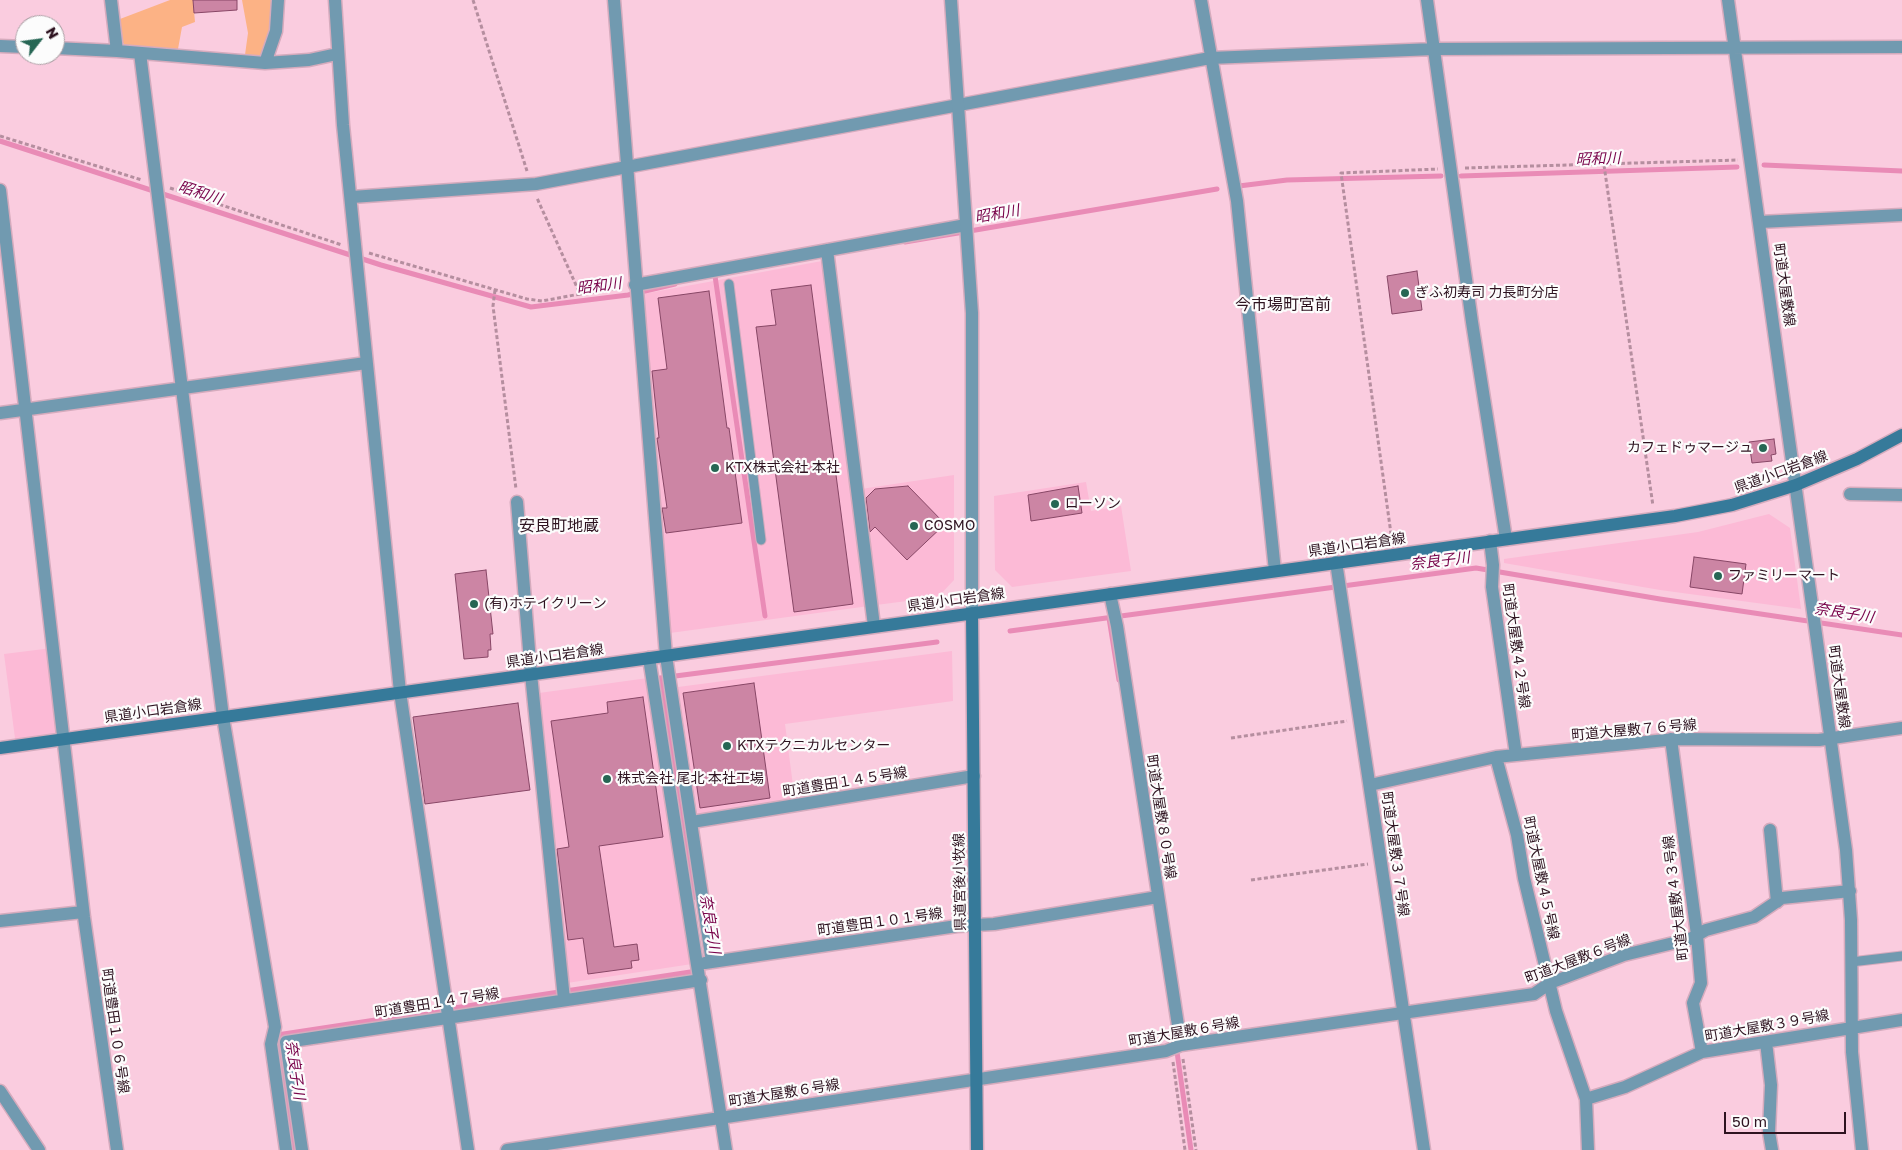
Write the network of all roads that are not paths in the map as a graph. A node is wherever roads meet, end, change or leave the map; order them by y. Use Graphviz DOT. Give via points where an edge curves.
graph roads {
  1 [pos="111,0"];
  2 [pos="278,0"];
  3 [pos="335,0"];
  4 [pos="614,0"];
  5 [pos="951,0"];
  6 [pos="1201,0"];
  7 [pos="1427,0"];
  8 [pos="1728,0"];
  9 [pos="0,46"];
  10 [pos="15,47"];
  11 [pos="1735,47"];
  12 [pos="1902,47"];
  13 [pos="65,48"];
  14 [pos="1434,49"];
  15 [pos="117,51"];
  16 [pos="140,53"];
  17 [pos="337,54"];
  18 [pos="1210,58"];
  19 [pos="264,63"];
  20 [pos="958,107"];
  21 [pos="628,168"];
  22 [pos="0,195"];
  23 [pos="352,197"];
  24 [pos="1902,215"];
  25 [pos="1760,222"];
  26 [pos="966,231"];
  27 [pos="828,256"];
  28 [pos="729,284"];
  29 [pos="635,285"];
  30 [pos="366,363"];
  31 [pos="182,387"];
  32 [pos="25,410"];
  33 [pos="0,413"];
  34 [pos="1902,434"];
  35 [pos="1796,485"];
  36 [pos="1850,494"];
  37 [pos="1902,496"];
  38 [pos="517,502"];
  39 [pos="1506,539"];
  40 [pos="761,540"];
  41 [pos="1490,541"];
  42 [pos="1336,562"];
  43 [pos="1276,571"];
  44 [pos="1110,594"];
  45 [pos="972,613"];
  46 [pos="874,626"];
  47 [pos="666,656"];
  48 [pos="649,658"];
  49 [pos="531,674"];
  50 [pos="400,692"];
  51 [pos="223,717"];
  52 [pos="1902,728"];
  53 [pos="1831,738"];
  54 [pos="62,739"];
  55 [pos="1671,739"];
  56 [pos="0,748"];
  57 [pos="1516,755"];
  58 [pos="1496,757"];
  59 [pos="974,776"];
  60 [pos="1370,785"];
  61 [pos="692,822"];
  62 [pos="674,825"];
  63 [pos="1770,830"];
  64 [pos="1850,891"];
  65 [pos="1158,897"];
  66 [pos="1776,902"];
  67 [pos="83,914"];
  68 [pos="0,921"];
  69 [pos="976,925"];
  70 [pos="1697,935"];
  71 [pos="1902,956"];
  72 [pos="712,962"];
  73 [pos="1851,962"];
  74 [pos="695,964"];
  75 [pos="701,980"];
  76 [pos="1550,983"];
  77 [pos="564,999"];
  78 [pos="448,1011"];
  79 [pos="1403,1014"];
  80 [pos="1902,1020"];
  81 [pos="1851,1027"];
  82 [pos="271,1041"];
  83 [pos="286,1042"];
  84 [pos="1766,1042"];
  85 [pos="1181,1045"];
  86 [pos="1702,1052"];
  87 [pos="977,1079"];
  88 [pos="0,1091"];
  89 [pos="1586,1099"];
  90 [pos="721,1118"];
  91 [pos="38,1150"];
  92 [pos="117,1150"];
  93 [pos="286,1150"];
  94 [pos="302,1150"];
  95 [pos="468,1150"];
  96 [pos="507,1150"];
  97 [pos="726,1150"];
  98 [pos="978,1150"];
  99 [pos="1424,1150"];
  100 [pos="1588,1150"];
  101 [pos="1772,1150"];
  102 [pos="1862,1150"];
  1 -- 15 [label="street"];
  2 -- 19 [label="street" via="276,31"];
  3 -- 17 [label="street"];
  4 -- 21 [label="street"];
  5 -- 20 [label="street"];
  6 -- 18 [label="street"];
  7 -- 14 [label="street"];
  8 -- 11 [label="street, 町道大屋敷線"];
  9 -- 10 [label="street"];
  11 -- 12 [label="street"];
  11 -- 14 [label="street"];
  11 -- 25 [label="street, 町道大屋敷線"];
  13 -- 15 [label="street"];
  14 -- 18 [label="street"];
  14 -- 39 [label="street"];
  15 -- 16 [label="street"];
  16 -- 19 [label="street"];
  16 -- 31 [label="street"];
  17 -- 19 [label="street" via="309,60"];
  17 -- 23 [label="street"];
  18 -- 20 [label="street"];
  18 -- 43 [label="street" via="1237,201"];
  20 -- 21 [label="street"];
  20 -- 26 [label="street"];
  21 -- 23 [label="street" via="536,184"];
  21 -- 29 [label="street"];
  22 -- 32 [label="street, 町道豊田１０６号線"];
  23 -- 30 [label="street"];
  24 -- 25 [label="street"];
  25 -- 35 [label="street, 町道大屋敷線"];
  26 -- 27 [label="street"];
  26 -- 45 [label="street" via="972,313"];
  27 -- 29 [label="street"];
  27 -- 46 [label="street"];
  28 -- 40 [label="lane"];
  29 -- 47 [label="street"];
  30 -- 31 [label="street"];
  30 -- 50 [label="street"];
  31 -- 32 [label="street"];
  31 -- 51 [label="street"];
  32 -- 33 [label="street"];
  32 -- 54 [label="street, 町道豊田１０６号線"];
  34 -- 35 [label="main road, 県道小口岩倉線" via="1857,459"];
  35 -- 39 [label="main road, 県道小口岩倉線" via="1732,506"];
  35 -- 53 [label="street, 町道大屋敷線"];
  36 -- 37 [label="street"];
  38 -- 49 [label="street"];
  39 -- 41 [label="main road, 県道小口岩倉線"];
  41 -- 42 [label="main road, 県道小口岩倉線"];
  41 -- 57 [label="street, 町道大屋敷４２号線" via="1492,587"];
  42 -- 43 [label="main road, 県道小口岩倉線"];
  42 -- 60 [label="street, 町道大屋敷３７号線"];
  43 -- 44 [label="main road, 県道小口岩倉線"];
  44 -- 45 [label="main road, 県道小口岩倉線"];
  44 -- 65 [label="street, 町道大屋敷８０号線"];
  45 -- 46 [label="main road, 県道小口岩倉線"];
  45 -- 59 [label="main road, 県道宮後小牧線"];
  46 -- 47 [label="main road, 県道小口岩倉線"];
  47 -- 48 [label="main road, 県道小口岩倉線"];
  47 -- 61 [label="street"];
  48 -- 49 [label="main road, 県道小口岩倉線"];
  48 -- 62 [label="street"];
  49 -- 50 [label="main road, 県道小口岩倉線"];
  49 -- 77 [label="street"];
  50 -- 51 [label="main road, 県道小口岩倉線"];
  50 -- 78 [label="street"];
  51 -- 54 [label="main road, 県道小口岩倉線"];
  51 -- 82 [label="street" via="275,1027"];
  52 -- 53 [label="street, 町道大屋敷７６号線"];
  53 -- 55 [label="street, 町道大屋敷７６号線"];
  53 -- 64 [label="street, 町道大屋敷線"];
  54 -- 56 [label="main road, 県道小口岩倉線"];
  54 -- 67 [label="street, 町道豊田１０６号線"];
  55 -- 57 [label="street, 町道大屋敷７６号線"];
  55 -- 70 [label="street, 町道大屋敷４３号線"];
  57 -- 58 [label="street, 町道大屋敷７６号線"];
  58 -- 60 [label="street, 町道大屋敷７６号線"];
  58 -- 76 [label="street, 町道大屋敷４５号線"];
  59 -- 61 [label="street, 町道豊田１４５号線"];
  59 -- 69 [label="main road, 県道宮後小牧線"];
  60 -- 79 [label="street, 町道大屋敷３７号線"];
  61 -- 62 [label="lane"];
  61 -- 72 [label="street"];
  62 -- 74 [label="street"];
  63 -- 66 [label="street"];
  64 -- 66 [label="street, 町道大屋敷６号線" via="1782,898"];
  64 -- 73 [label="street, 町道大屋敷線"];
  65 -- 69 [label="street, 町道豊田１０１号線"];
  65 -- 85 [label="street, 町道大屋敷８０号線"];
  66 -- 70 [label="street, 町道大屋敷６号線" via="1754,917"];
  67 -- 68 [label="street"];
  67 -- 92 [label="street, 町道豊田１０６号線"];
  69 -- 72 [label="street, 町道豊田１０１号線"];
  69 -- 87 [label="main road, 県道宮後小牧線"];
  70 -- 76 [label="street, 町道大屋敷６号線" via="1624,955"];
  70 -- 86 [label="street, 町道大屋敷４３号線" via="1701,983 1694,1003"];
  71 -- 73 [label="lane"];
  72 -- 74 [label="street, 町道豊田１０１号線"];
  73 -- 81 [label="street, 町道大屋敷線"];
  74 -- 75 [label="street"];
  75 -- 77 [label="street, 町道豊田１４７号線"];
  75 -- 90 [label="street"];
  76 -- 79 [label="street, 町道大屋敷６号線" via="1534,994"];
  76 -- 89 [label="street, 町道大屋敷４５号線" via="1556,1011"];
  77 -- 78 [label="street, 町道豊田１４７号線"];
  78 -- 83 [label="street, 町道豊田１４７号線"];
  78 -- 95 [label="street"];
  79 -- 85 [label="street, 町道大屋敷６号線"];
  79 -- 99 [label="street, 町道大屋敷３７号線"];
  80 -- 81 [label="street, 町道大屋敷３９号線"];
  81 -- 84 [label="street, 町道大屋敷３９号線"];
  81 -- 102 [label="street, 町道大屋敷線"];
  82 -- 83 [label="street, 町道豊田１４７号線"];
  82 -- 93 [label="street"];
  83 -- 94 [label="street"];
  84 -- 86 [label="street, 町道大屋敷３９号線"];
  84 -- 101 [label="street" via="1771,1085 1769,1132"];
  85 -- 87 [label="street, 町道大屋敷６号線" via="1166,1051"];
  86 -- 89 [label="street, 町道大屋敷３９号線" via="1625,1087"];
  87 -- 90 [label="street, 町道大屋敷６号線"];
  87 -- 98 [label="main road, 県道宮後小牧線"];
  88 -- 91 [label="street"];
  89 -- 100 [label="street, 町道大屋敷４５号線"];
  90 -- 96 [label="street, 町道大屋敷６号線"];
  90 -- 97 [label="street"];
}
